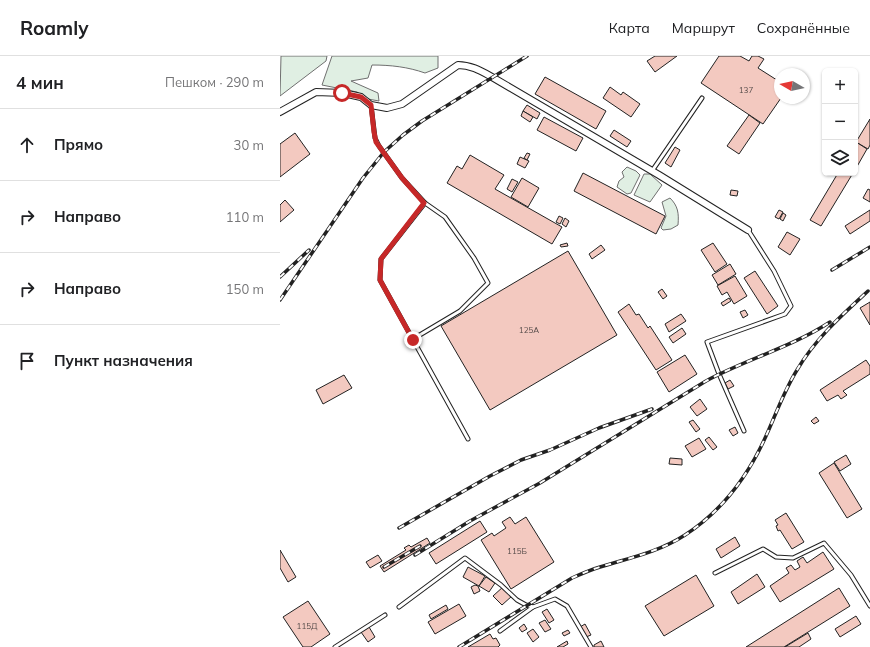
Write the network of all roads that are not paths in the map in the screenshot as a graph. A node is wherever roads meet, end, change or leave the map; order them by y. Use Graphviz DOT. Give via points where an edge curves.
graph roads {
  1 [pos="702,98"];
  2 [pos="371,105"];
  3 [pos="280,112"];
  4 [pos="652,171"];
  5 [pos="424,203"];
  6 [pos="748,230"];
  7 [pos="413,340"];
  8 [pos="744,431"];
  9 [pos="468,438"];
  10 [pos="715,573"];
  11 [pos="870,606"];
  12 [pos="399,607"];
  13 [pos="533,607"];
  14 [pos="385,615"];
  15 [pos="500,631"];
  16 [pos="335,647"];
  17 [pos="591,647"];
  1 -- 4 [label="lane"];
  2 -- 3 [label="street" via="361,97 316,92"];
  2 -- 4 [label="street" via="387,108 402,104 458,65 466,65 492,77"];
  2 -- 5 [label="lane" via="376,142"];
  4 -- 6 [label="street"];
  5 -- 7 [label="lane" via="381,259 380,280"];
  5 -- 7 [label="lane" via="445,217 488,282 460,311"];
  6 -- 8 [label="lane" via="774,271 791,306 785,314 707,342"];
  7 -- 9 [label="lane"];
  10 -- 11 [label="lane" via="763,549 776,557 793,558 824,543 851,575"];
  12 -- 13 [label="lane" via="465,558 517,600"];
  13 -- 15 [label="lane"];
  13 -- 17 [label="lane" via="555,599 567,606"];
  14 -- 16 [label="lane"];
}
